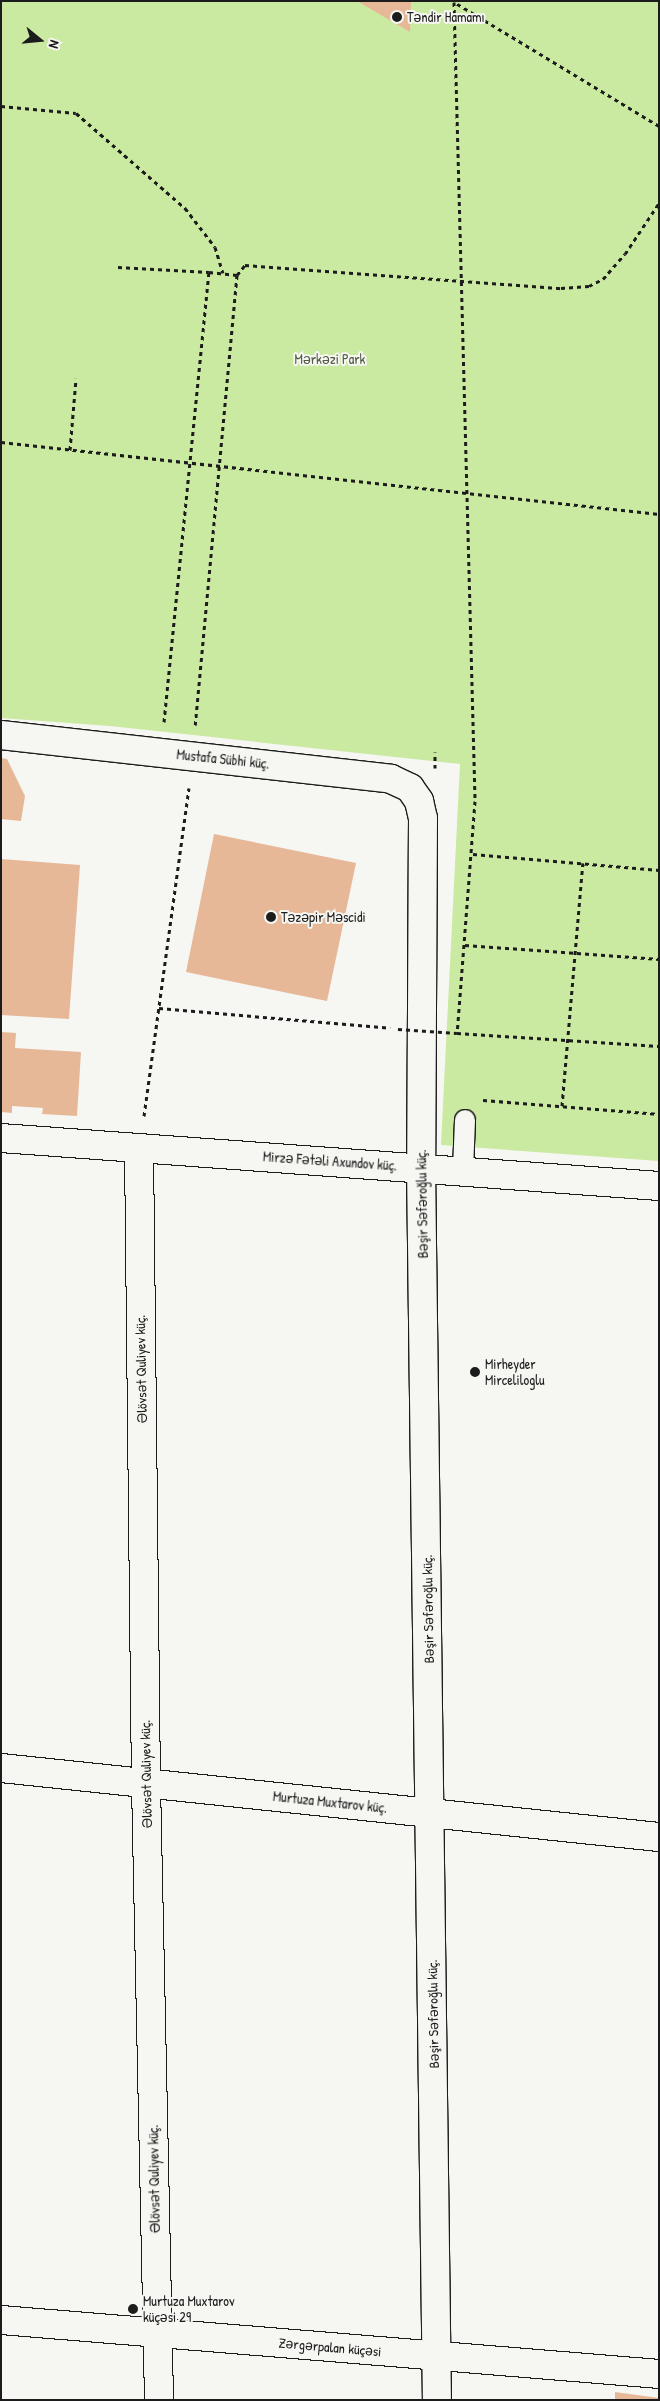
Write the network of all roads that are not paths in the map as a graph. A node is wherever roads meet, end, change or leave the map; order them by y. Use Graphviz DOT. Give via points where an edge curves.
graph roads {
  1 [pos="1,735"];
  2 [pos="423,818"];
  3 [pos="465,1120"];
  4 [pos="1,1138"];
  5 [pos="139,1149"];
  6 [pos="421,1166"];
  7 [pos="463,1170"];
  8 [pos="659,1186"];
  9 [pos="1,1768"];
  10 [pos="146,1784"];
  11 [pos="431,1813"];
  12 [pos="659,1837"];
  13 [pos="1,2320"];
  14 [pos="157,2333"];
  15 [pos="437,2355"];
  16 [pos="659,2374"];
  17 [pos="159,2400"];
  18 [pos="437,2400"];
  1 -- 2 [label="street, Mustafa Sübhi küç." via="391,779 410,788"];
  2 -- 6 [label="street, Bəşir Səfəroğlu küç."];
  3 -- 7 [label="lane"];
  4 -- 5 [label="street, Mirzə Fətəli Axundov küç."];
  5 -- 6 [label="street, Mirzə Fətəli Axundov küç."];
  5 -- 10 [label="street, Əlövsət Quliyev küç."];
  6 -- 7 [label="street, Mirzə Fətəli Axundov küç."];
  6 -- 11 [label="street, Bəşir Səfəroğlu küç."];
  7 -- 8 [label="street, Mirzə Fətəli Axundov küç."];
  9 -- 10 [label="street, Murtuza Muxtarov küç."];
  10 -- 11 [label="street, Murtuza Muxtarov küç."];
  10 -- 14 [label="street, Əlövsət Quliyev küç."];
  11 -- 12 [label="street, Murtuza Muxtarov küç."];
  11 -- 15 [label="street, Bəşir Səfəroğlu küç."];
  13 -- 14 [label="street, Zərgərpalan küçəsi"];
  14 -- 15 [label="street, Zərgərpalan küçəsi"];
  14 -- 17 [label="street, Əlövsət Quliyev küç."];
  15 -- 16 [label="street, Zərgərpalan küçəsi"];
  15 -- 18 [label="street, Bəşir Səfəroğlu küç."];
}
